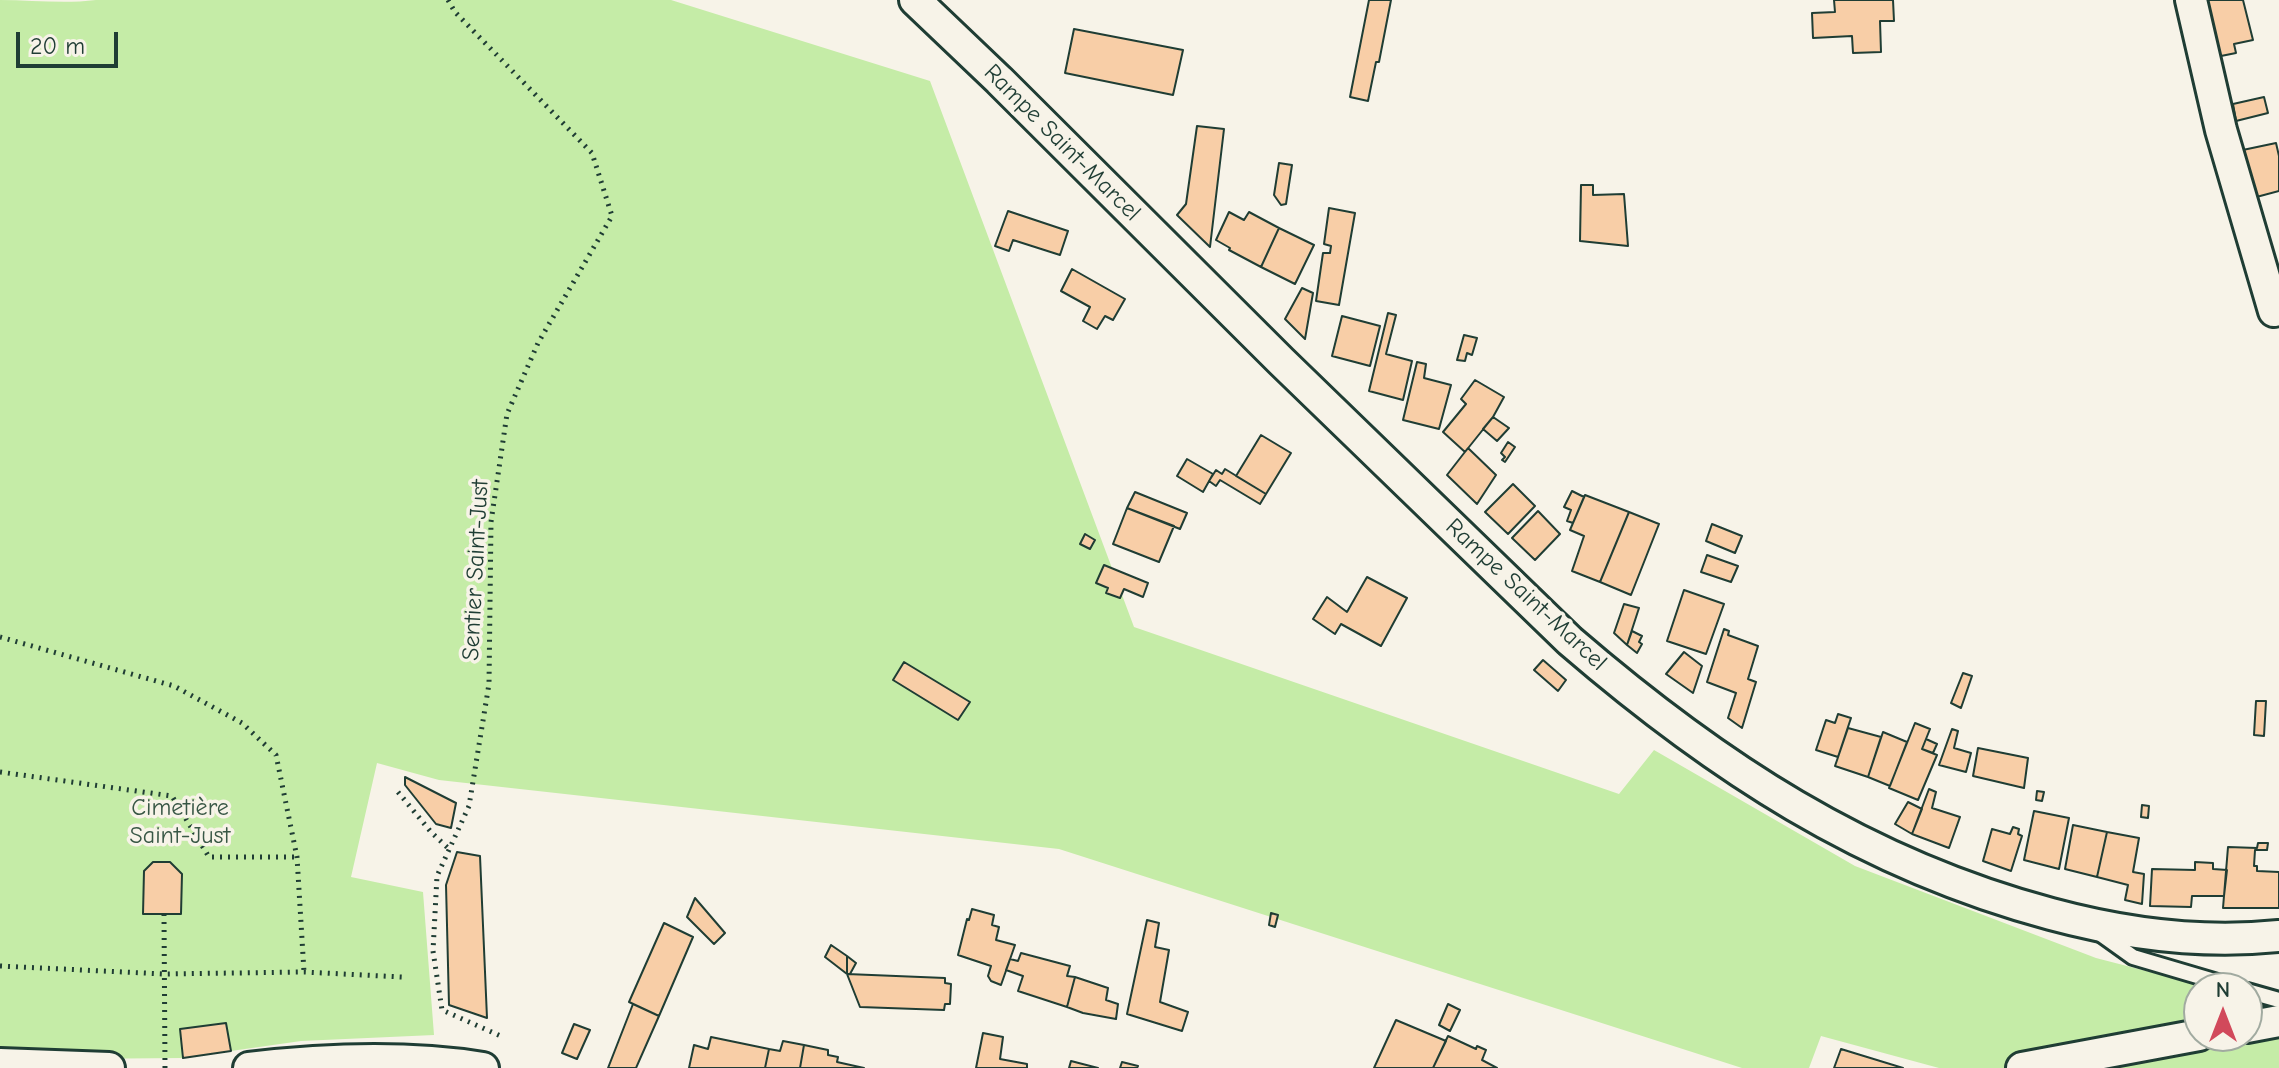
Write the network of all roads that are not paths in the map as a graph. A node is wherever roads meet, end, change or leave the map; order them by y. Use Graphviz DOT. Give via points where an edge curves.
graph roads {
  1 [pos="915,0"];
  2 [pos="2191,0"];
  3 [pos="2274,311"];
  4 [pos="2085,923"];
  5 [pos="2279,936"];
  6 [pos="2184,972"];
  7 [pos="2183,1038"];
  8 [pos="0,1064"];
  9 [pos="109,1068"];
  10 [pos="249,1068"];
  11 [pos="483,1068"];
  12 [pos="2022,1068"];
  1 -- 4 [label="street, Rampe Saint-Marcel" via="1570,641 1655,711 1730,766 1828,826 1938,878"];
  2 -- 3 [label="street" via="2221,130"];
  4 -- 5 [label="street, Rampe Saint-Marcel" via="2220,940"];
  4 -- 6 [label="lane" via="2133,957"];
  7 -- 12 [label="street"];
  8 -- 9 [label="street"];
  10 -- 11 [label="street" via="365,1061"];
}
